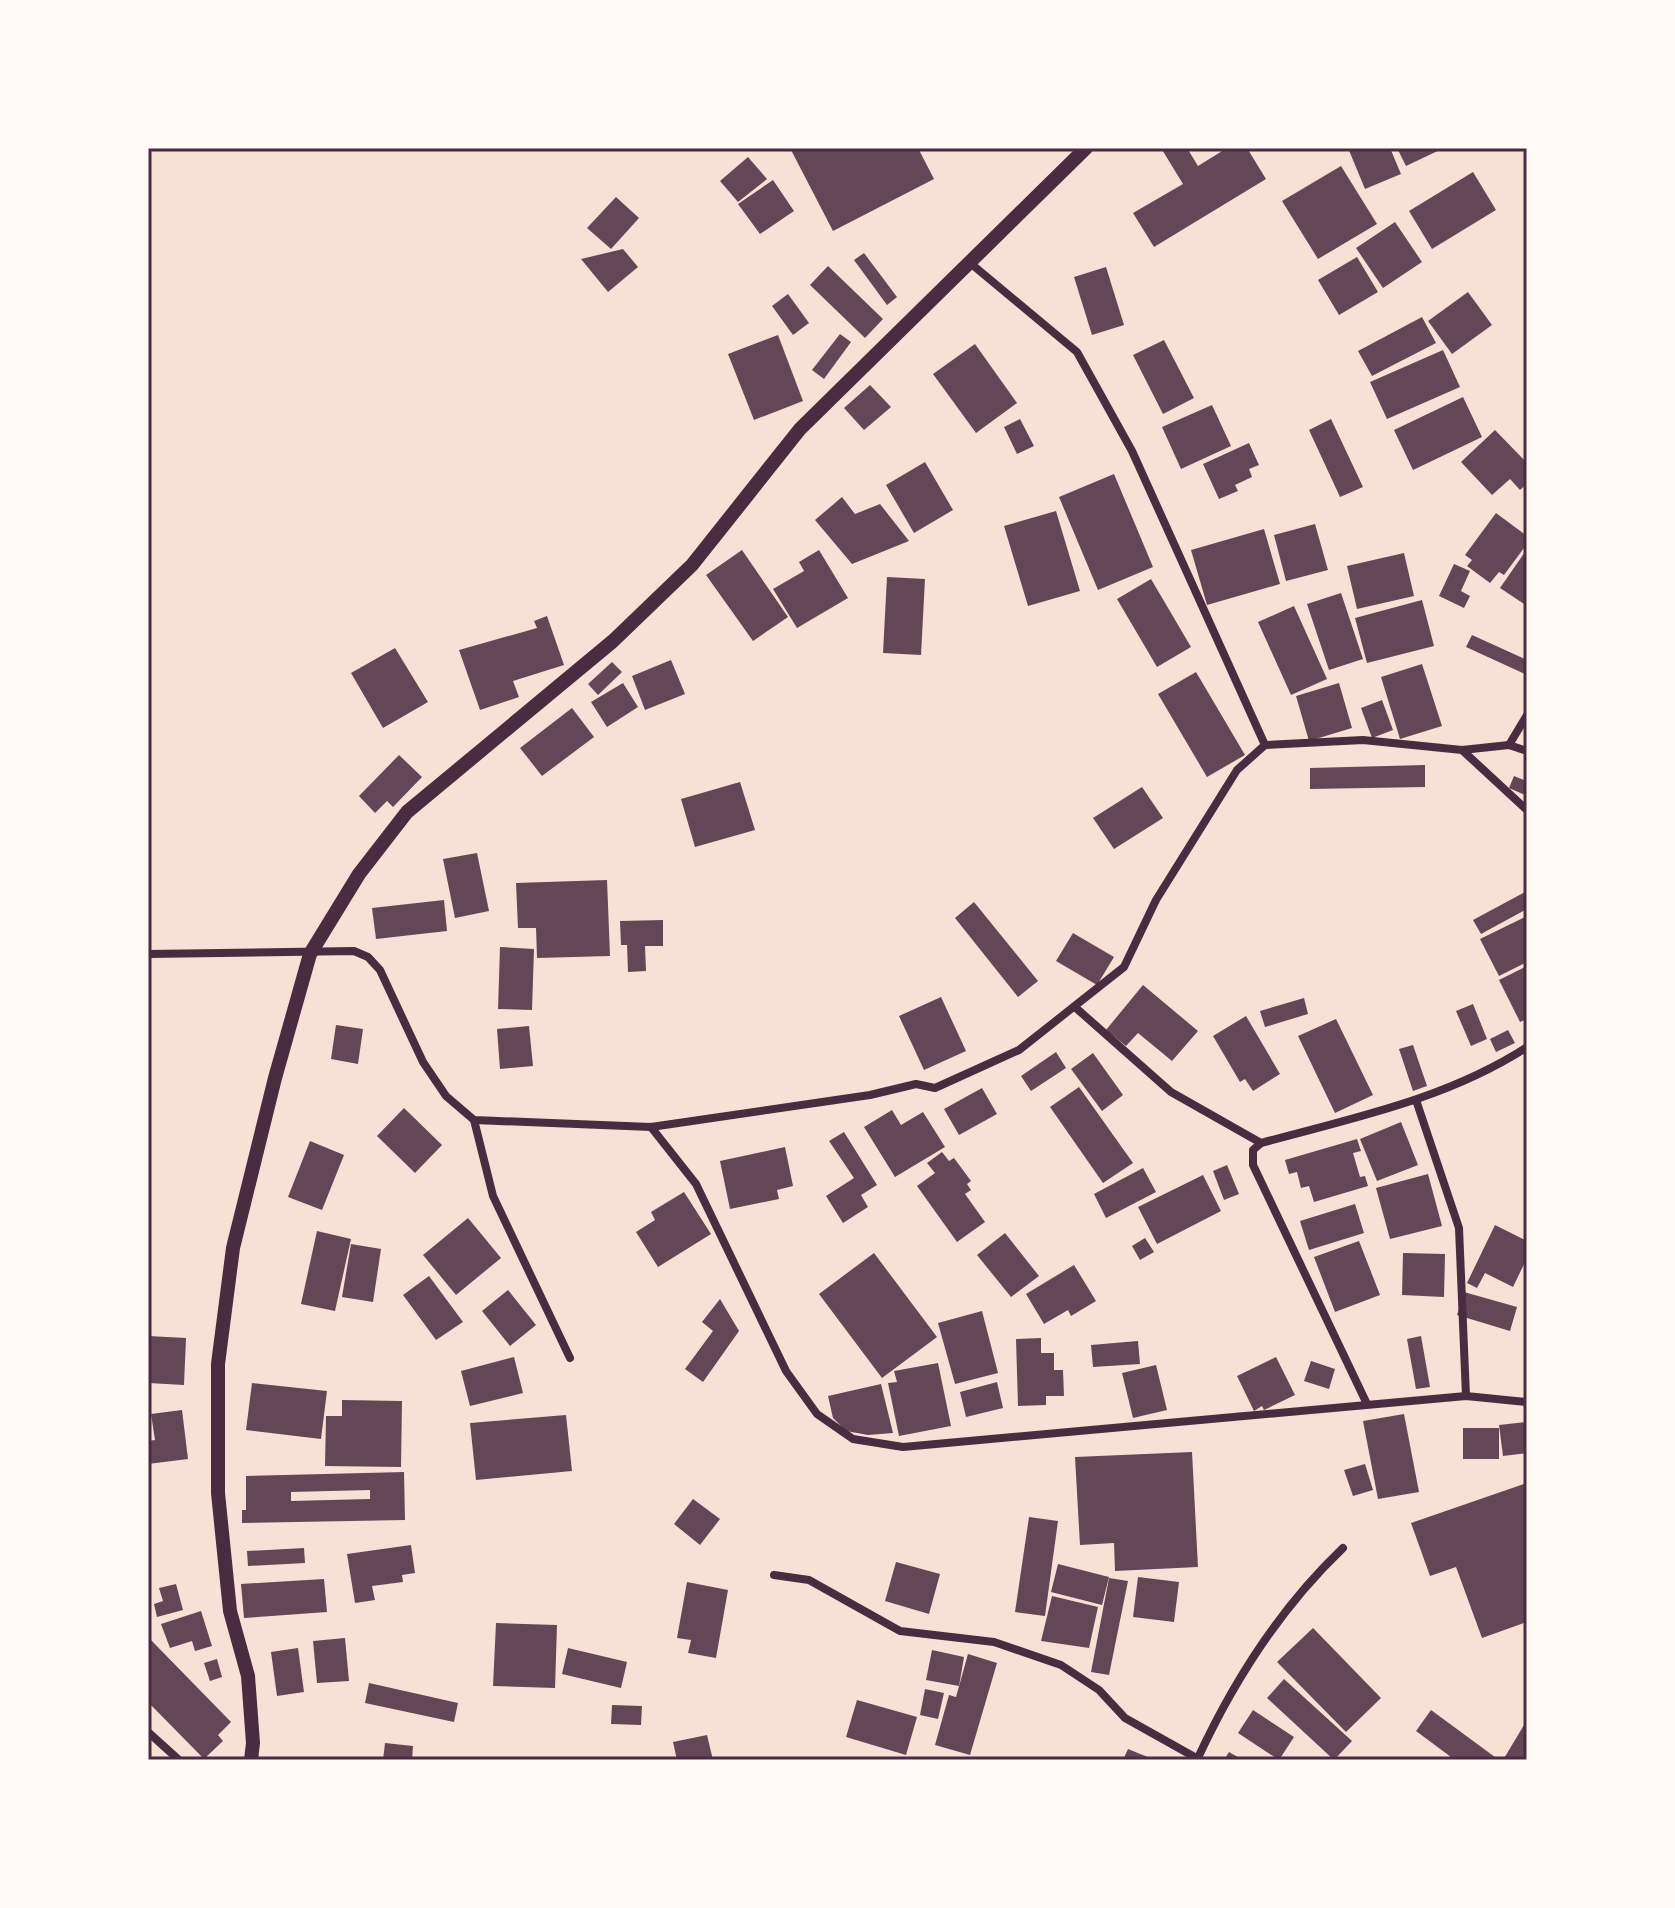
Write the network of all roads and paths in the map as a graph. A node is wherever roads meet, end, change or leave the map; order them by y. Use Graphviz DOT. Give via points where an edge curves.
graph roads {
  1 [pos="1086,148"];
  2 [pos="969,262"];
  3 [pos="1527,715"];
  4 [pos="1265,745"];
  5 [pos="1509,745"];
  6 [pos="1462,750"];
  7 [pos="1527,751"];
  8 [pos="1527,810"];
  9 [pos="148,954"];
  10 [pos="310,954"];
  11 [pos="1076,1008"];
  12 [pos="1527,1047"];
  13 [pos="1416,1100"];
  14 [pos="474,1120"];
  15 [pos="651,1127"];
  16 [pos="1261,1143"];
  17 [pos="570,1358"];
  18 [pos="1466,1396"];
  19 [pos="1527,1402"];
  20 [pos="1367,1404"];
  21 [pos="1343,1548"];
  22 [pos="774,1575"];
  23 [pos="148,1732"];
  24 [pos="1198,1759"];
  25 [pos="179,1760"];
  26 [pos="251,1760"];
  1 -- 2 [label="street"];
  2 -- 4 [label="street" via="1077,352 1132,451"];
  2 -- 10 [label="street" via="800,429 681,576 613,641 407,812 359,874"];
  3 -- 5 [label="street"];
  4 -- 6 [label="street" via="1363,740"];
  4 -- 11 [label="street" via="1237,770 1156,900 1124,967"];
  5 -- 6 [label="street"];
  5 -- 7 [label="street"];
  6 -- 8 [label="street"];
  9 -- 10 [label="street"];
  10 -- 14 [label="street" via="354,951 368,957 380,970 423,1062 446,1096"];
  10 -- 26 [label="street" via="233,1248 218,1364 218,1493 230,1611 248,1676"];
  11 -- 15 [label="street" via="1019,1050 935,1088 916,1084"];
  11 -- 16 [label="street" via="1171,1092"];
  12 -- 13 [label="street" via="1489,1071"];
  13 -- 16 [label="street"];
  13 -- 18 [label="street" via="1459,1228"];
  14 -- 15 [label="street"];
  14 -- 17 [label="street" via="493,1196"];
  15 -- 20 [label="street" via="696,1184 786,1371 817,1414 853,1439 903,1447"];
  16 -- 20 [label="street" via="1253,1150 1253,1165"];
  18 -- 19 [label="street"];
  18 -- 20 [label="street"];
  21 -- 24 [label="street" via="1302,1588 1263,1642"];
  22 -- 24 [label="street" via="809,1580 900,1631 994,1642 1061,1665 1099,1690 1125,1718"];
  23 -- 25 [label="street"];
}
